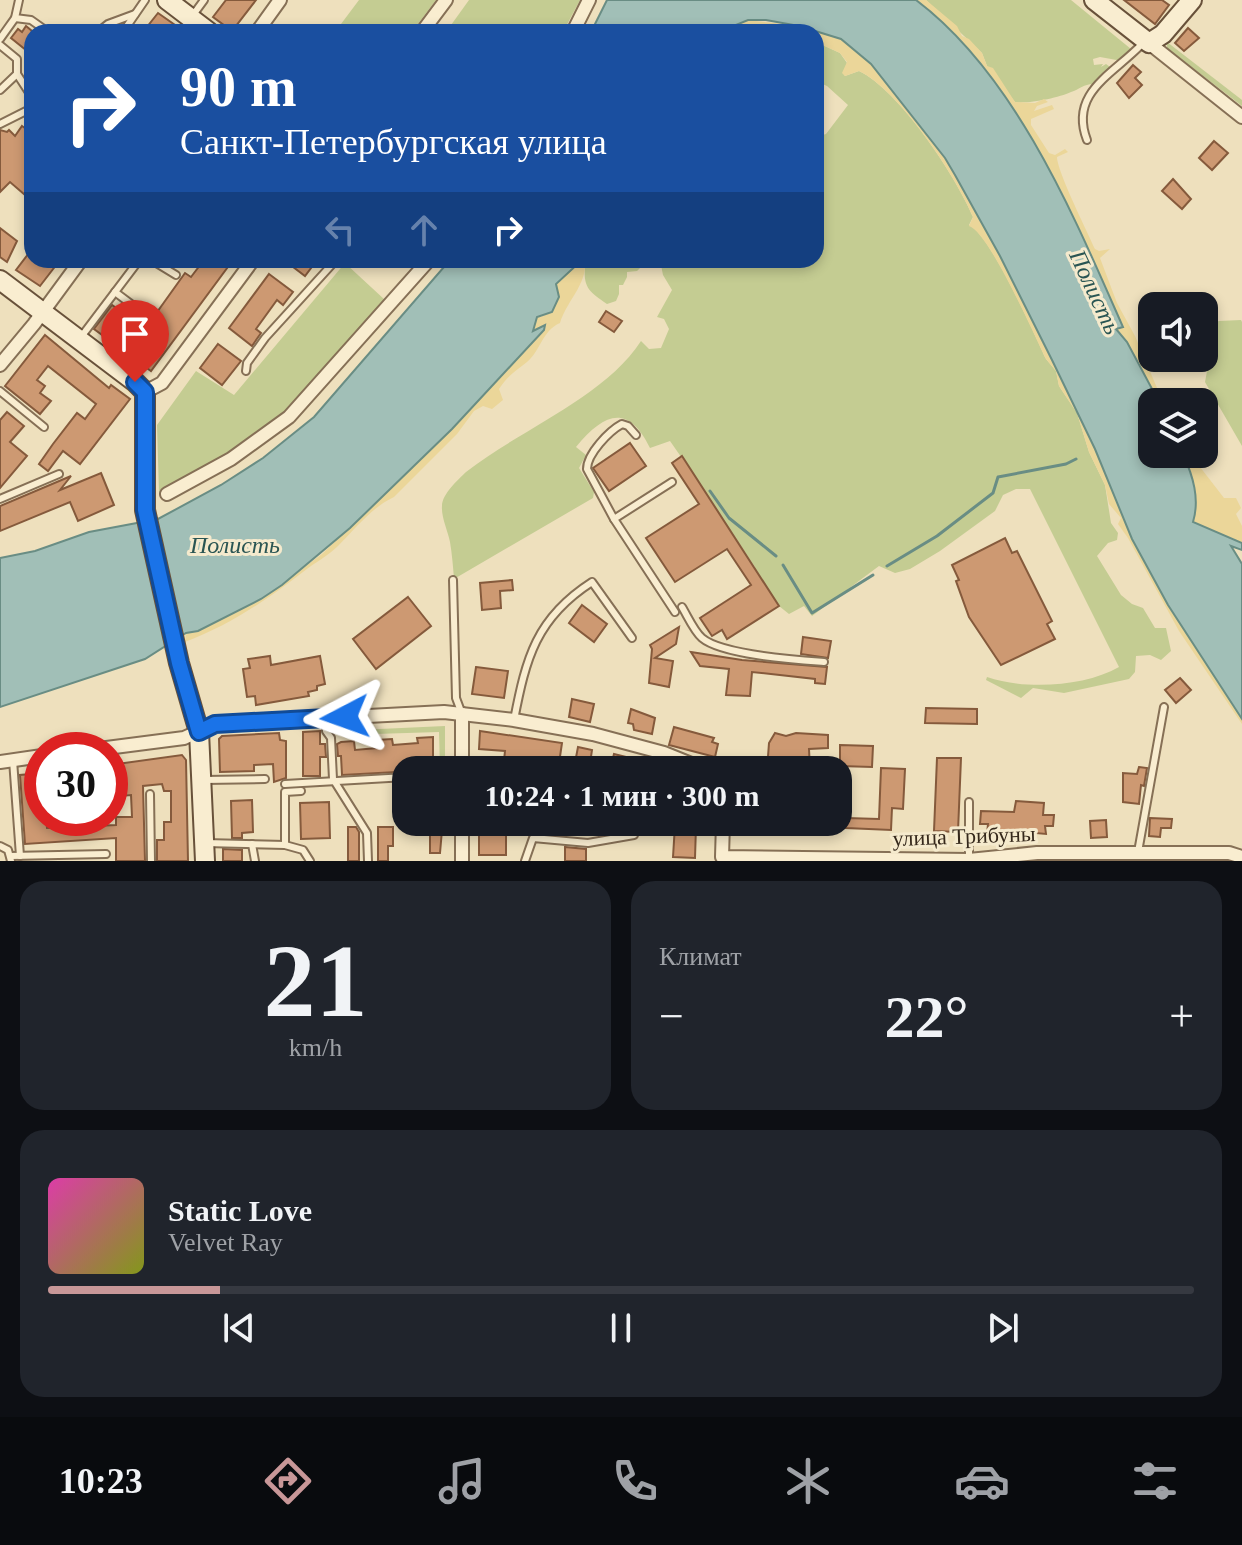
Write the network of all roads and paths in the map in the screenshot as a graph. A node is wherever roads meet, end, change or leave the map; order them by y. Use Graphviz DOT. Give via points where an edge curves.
graph roads {
  1 [pos="19,0"];
  2 [pos="145,0"];
  3 [pos="167,0"];
  4 [pos="204,0"];
  5 [pos="280,0"];
  6 [pos="446,0"];
  7 [pos="589,0"];
  8 [pos="1094,0"];
  9 [pos="1192,0"];
  10 [pos="135,14"];
  11 [pos="15,18"];
  12 [pos="191,18"];
  13 [pos="37,24"];
  14 [pos="108,24"];
  15 [pos="128,24"];
  16 [pos="199,24"];
  17 [pos="263,24"];
  18 [pos="428,24"];
  19 [pos="577,24"];
  20 [pos="0,39"];
  21 [pos="1149,43"];
  22 [pos="0,45"];
  23 [pos="17,74"];
  24 [pos="24,85"];
  25 [pos="0,90"];
  26 [pos="24,112"];
  27 [pos="1242,117"];
  28 [pos="0,124"];
  29 [pos="1087,140"];
  30 [pos="75,268"];
  31 [pos="133,268"];
  32 [pos="164,268"];
  33 [pos="247,268"];
  34 [pos="329,268"];
  35 [pos="422,268"];
  36 [pos="176,275"];
  37 [pos="0,280"];
  38 [pos="115,292"];
  39 [pos="139,310"];
  40 [pos="43,312"];
  41 [pos="79,339"];
  42 [pos="3,357"];
  43 [pos="246,371"];
  44 [pos="0,391"];
  45 [pos="145,392"];
  46 [pos="44,427"];
  47 [pos="636,435"];
  48 [pos="59,474"];
  49 [pos="672,482"];
  50 [pos="167,494"];
  51 [pos="0,499"];
  52 [pos="614,519"];
  53 [pos="453,580"];
  54 [pos="682,607"];
  55 [pos="675,612"];
  56 [pos="632,638"];
  57 [pos="824,662"];
  58 [pos="1164,707"];
  59 [pos="462,714"];
  60 [pos="326,719"];
  61 [pos="514,720"];
  62 [pos="199,732"];
  63 [pos="128,745"];
  64 [pos="462,756"];
  65 [pos="671,756"];
  66 [pos="6,761"];
  67 [pos="392,777"];
  68 [pos="265,779"];
  69 [pos="333,779"];
  70 [pos="203,780"];
  71 [pos="285,784"];
  72 [pos="301,791"];
  73 [pos="150,794"];
  74 [pos="969,802"];
  75 [pos="462,836"];
  76 [pos="628,836"];
  77 [pos="723,836"];
  78 [pos="252,844"];
  79 [pos="285,845"];
  80 [pos="0,846"];
  81 [pos="205,852"];
  82 [pos="1138,852"];
  83 [pos="106,854"];
  84 [pos="79,855"];
  85 [pos="20,856"];
  86 [pos="1233,857"];
  87 [pos="11,859"];
  88 [pos="722,859"];
  89 [pos="969,860"];
  90 [pos="87,861"];
  91 [pos="151,861"];
  92 [pos="255,861"];
  93 [pos="310,861"];
  94 [pos="368,861"];
  95 [pos="462,861"];
  96 [pos="525,861"];
  1 -- 11 [label="lane"];
  2 -- 10 [label="lane"];
  3 -- 12 [label="street"];
  4 -- 12 [label="lane"];
  5 -- 17 [label="street"];
  6 -- 18 [label="street"];
  7 -- 19 [label="street"];
  8 -- 21 [label="street"];
  9 -- 21 [label="street"];
  10 -- 14 [label="lane"];
  10 -- 15 [label="lane"];
  11 -- 13 [label="lane"];
  11 -- 20 [label="lane"];
  12 -- 16 [label="street"];
  21 -- 27 [label="street"];
  21 -- 29 [label="lane" via="1087,96 1081,113"];
  22 -- 23 [label="lane" via="17,59"];
  23 -- 24 [label="lane"];
  23 -- 25 [label="lane"];
  26 -- 28 [label="lane"];
  30 -- 40 [label="street"];
  31 -- 38 [label="lane"];
  32 -- 36 [label="lane"];
  33 -- 45 [label="street" via="162,383"];
  34 -- 43 [label="lane" via="265,338"];
  35 -- 50 [label="street" via="289,417 231,459"];
  37 -- 40 [label="street"];
  38 -- 39 [label="lane"];
  38 -- 41 [label="lane"];
  40 -- 41 [label="street"];
  40 -- 42 [label="street"];
  41 -- 45 [label="street"];
  44 -- 46 [label="lane"];
  45 -- 62 [label="street" via="145,510"];
  47 -- 52 [label="lane" via="622,424 612,429 587,462"];
  48 -- 51 [label="lane"];
  49 -- 52 [label="lane"];
  52 -- 55 [label="lane"];
  53 -- 59 [label="lane" via="456,698"];
  54 -- 57 [label="lane" via="706,641 755,656"];
  56 -- 61 [label="lane" via="592,582 575,593 537,639 525,665"];
  58 -- 82 [label="lane"];
  59 -- 60 [label="street"];
  59 -- 61 [label="street"];
  59 -- 64 [label="street"];
  60 -- 62 [label="street" via="215,724"];
  60 -- 69 [label="lane"];
  61 -- 65 [label="street"];
  62 -- 63 [label="street"];
  62 -- 70 [label="street"];
  66 -- 85 [label="lane"];
  67 -- 69 [label="lane"];
  68 -- 70 [label="lane"];
  69 -- 71 [label="lane"];
  69 -- 94 [label="lane" via="367,833"];
  70 -- 81 [label="street"];
  72 -- 79 [label="lane" via="285,792"];
  73 -- 91 [label="lane"];
  74 -- 89 [label="lane"];
  75 -- 95 [label="street"];
  76 -- 96 [label="lane" via="588,843 533,838"];
  77 -- 88 [label="street, улица Трибуны"];
  78 -- 79 [label="lane"];
  78 -- 81 [label="lane"];
  78 -- 92 [label="lane"];
  79 -- 93 [label="lane" via="303,850"];
  80 -- 87 [label="lane"];
  82 -- 86 [label="street, улица Трибуны"];
  82 -- 89 [label="street, улица Трибуны"];
  83 -- 84 [label="lane"];
  84 -- 85 [label="lane"];
  84 -- 90 [label="lane"];
  85 -- 87 [label="lane"];
  88 -- 89 [label="street, улица Трибуны"];
}
